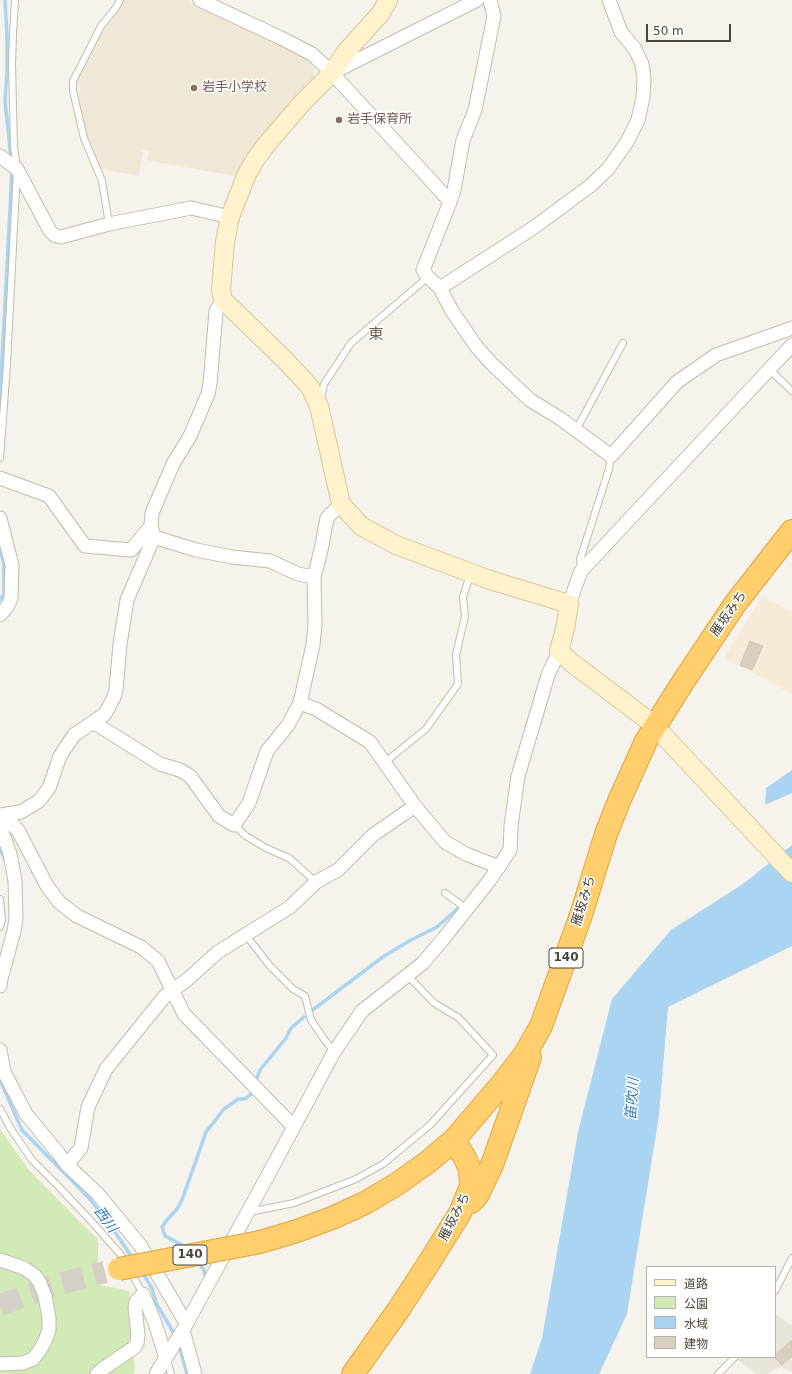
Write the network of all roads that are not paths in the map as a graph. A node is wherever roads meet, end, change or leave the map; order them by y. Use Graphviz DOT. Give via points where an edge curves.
graph roads {
  1 [pos="15,0"];
  2 [pos="120,0"];
  3 [pos="200,0"];
  4 [pos="388,0"];
  5 [pos="477,0"];
  6 [pos="490,0"];
  7 [pos="609,0"];
  8 [pos="332,73"];
  9 [pos="0,156"];
  10 [pos="17,169"];
  11 [pos="450,202"];
  12 [pos="230,217"];
  13 [pos="109,224"];
  14 [pos="428,277"];
  15 [pos="440,288"];
  16 [pos="224,300"];
  17 [pos="792,328"];
  18 [pos="623,343"];
  19 [pos="792,345"];
  20 [pos="769,369"];
  21 [pos="792,391"];
  22 [pos="319,406"];
  23 [pos="576,430"];
  24 [pos="611,456"];
  25 [pos="0,458"];
  26 [pos="0,478"];
  27 [pos="340,504"];
  28 [pos="0,518"];
  29 [pos="153,531"];
  30 [pos="792,531"];
  31 [pos="581,571"];
  32 [pos="471,573"];
  33 [pos="314,577"];
  34 [pos="570,604"];
  35 [pos="0,615"];
  36 [pos="559,651"];
  37 [pos="300,703"];
  38 [pos="93,722"];
  39 [pos="660,732"];
  40 [pos="384,763"];
  41 [pos="415,806"];
  42 [pos="2,818"];
  43 [pos="234,825"];
  44 [pos="499,867"];
  45 [pos="792,873"];
  46 [pos="316,882"];
  47 [pos="445,893"];
  48 [pos="0,899"];
  49 [pos="467,909"];
  50 [pos="0,927"];
  51 [pos="245,934"];
  52 [pos="407,976"];
  53 [pos="0,986"];
  54 [pos="173,990"];
  55 [pos="541,1026"];
  56 [pos="0,1050"];
  57 [pos="334,1052"];
  58 [pos="0,1109"];
  59 [pos="294,1127"];
  60 [pos="454,1140"];
  61 [pos="67,1165"];
  62 [pos="248,1212"];
  63 [pos="460,1213"];
  64 [pos="792,1258"];
  65 [pos="0,1260"];
  66 [pos="105,1272"];
  67 [pos="776,1289"];
  68 [pos="143,1294"];
  69 [pos="185,1327"];
  70 [pos="166,1358"];
  71 [pos="734,1358"];
  72 [pos="0,1364"];
  73 [pos="97,1374"];
  74 [pos="156,1374"];
  75 [pos="171,1374"];
  76 [pos="194,1374"];
  77 [pos="353,1374"];
  78 [pos="718,1374"];
  1 -- 10 [label="lane" via="12,64"];
  2 -- 13 [label="lane" via="101,26 73,82 84,138 102,180"];
  3 -- 8 [label="street" via="312,54"];
  4 -- 8 [label="street" via="381,13 345,53"];
  5 -- 8 [label="street"];
  6 -- 11 [label="street" via="494,16 475,110 463,140"];
  7 -- 15 [label="street" via="621,32 635,49 642,64 644,79 638,120 627,142 608,169 590,186 534,228"];
  8 -- 11 [label="street"];
  8 -- 12 [label="street" via="303,102 255,160"];
  9 -- 10 [label="street"];
  10 -- 13 [label="street" via="54,235 61,237"];
  10 -- 25 [label="lane"];
  11 -- 14 [label="street" via="424,270"];
  12 -- 13 [label="street" via="191,208"];
  12 -- 16 [label="street" via="221,290"];
  14 -- 15 [label="street"];
  14 -- 22 [label="lane" via="351,343 324,384"];
  15 -- 23 [label="street" via="452,312 491,363 530,400"];
  16 -- 22 [label="street" via="310,387"];
  16 -- 29 [label="street" via="216,311 208,394 152,513"];
  17 -- 24 [label="street" via="716,355 677,382"];
  18 -- 23 [label="lane"];
  19 -- 20 [label="street"];
  20 -- 21 [label="lane"];
  20 -- 31 [label="street"];
  22 -- 27 [label="street"];
  23 -- 24 [label="street"];
  24 -- 31 [label="lane" via="580,560"];
  26 -- 29 [label="street" via="49,496 85,546 131,550"];
  27 -- 32 [label="street" via="361,526 373,534"];
  27 -- 33 [label="street" via="327,518"];
  28 -- 35 [label="street" via="12,565 11,599"];
  29 -- 33 [label="street" via="196,550 270,561 298,574"];
  29 -- 38 [label="street" via="127,600 114,697 105,714"];
  30 -- 39 [label="highway, 雁坂みち / 140" via="735,604 683,682"];
  31 -- 34 [label="street"];
  32 -- 34 [label="street"];
  32 -- 40 [label="lane" via="463,597 465,616 456,655 458,684 426,729"];
  33 -- 37 [label="street" via="313,644"];
  34 -- 36 [label="street"];
  36 -- 39 [label="street"];
  36 -- 44 [label="street" via="548,675 518,776 510,850"];
  37 -- 40 [label="street" via="316,709 370,742"];
  37 -- 43 [label="street" via="288,725 267,752 249,803"];
  38 -- 42 [label="street" via="74,735 60,756 49,788 39,801 21,812"];
  38 -- 43 [label="street" via="160,764 190,776 219,816"];
  39 -- 45 [label="street"];
  39 -- 55 [label="highway, 雁坂みち / 140" via="633,769 619,801"];
  40 -- 41 [label="street"];
  41 -- 44 [label="street" via="445,842 466,854"];
  41 -- 46 [label="street" via="373,835 338,870"];
  42 -- 53 [label="street" via="15,881 16,919"];
  42 -- 54 [label="street" via="19,832 59,902 77,916 141,947 158,961"];
  43 -- 46 [label="lane" via="246,836 289,858"];
  44 -- 49 [label="street"];
  46 -- 51 [label="street" via="290,907"];
  47 -- 49 [label="lane"];
  48 -- 50 [label="lane"];
  49 -- 52 [label="street" via="423,963"];
  51 -- 54 [label="street" via="218,952"];
  51 -- 57 [label="lane" via="293,989 305,996 311,1020"];
  52 -- 57 [label="street" via="362,1011"];
  52 -- 62 [label="lane" via="434,1003 459,1018 493,1055 430,1125 383,1164 356,1179 294,1203"];
  54 -- 59 [label="street" via="184,1014"];
  54 -- 61 [label="street" via="165,996 106,1069 88,1107 81,1148"];
  55 -- 60 [label="highway, 雁坂みち / 140" via="525,1054"];
  55 -- 63 [label="highway" via="492,1165 477,1196"];
  56 -- 61 [label="street" via="4,1072 26,1114"];
  57 -- 59 [label="street"];
  58 -- 68 [label="lane" via="32,1160 121,1255"];
  59 -- 62 [label="street"];
  60 -- 63 [label="highway, 雁坂みち" via="470,1170 471,1186"];
  60 -- 66 [label="highway, 140, bridge" via="398,1184 365,1203 304,1229 260,1242"];
  61 -- 69 [label="street" via="98,1194 140,1245"];
  62 -- 69 [label="street"];
  63 -- 77 [label="highway, 雁坂みち" via="428,1265"];
  64 -- 67 [label="lane"];
  65 -- 72 [label="street" via="24,1268 34,1275 45,1296 50,1318 45,1341 33,1359 23,1363"];
  68 -- 70 [label="street"];
  68 -- 73 [label="street" via="136,1302 138,1335 135,1347"];
  69 -- 70 [label="street"];
  69 -- 76 [label="street"];
  70 -- 74 [label="street"];
  70 -- 75 [label="lane"];
  71 -- 78 [label="lane"];
}
